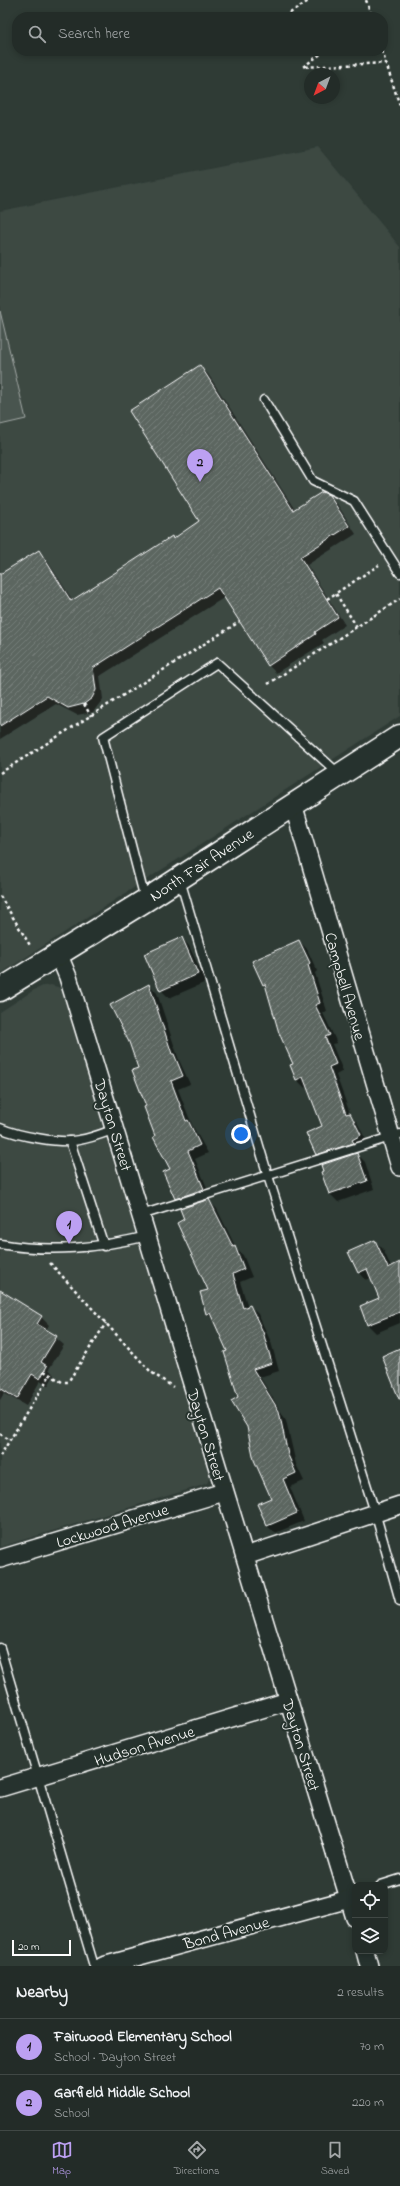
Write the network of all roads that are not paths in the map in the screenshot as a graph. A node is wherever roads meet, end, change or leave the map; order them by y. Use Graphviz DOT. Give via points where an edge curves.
graph roads {
  1 [pos="264,400"];
  2 [pos="400,573"];
  3 [pos="400,736"];
  4 [pos="340,775"];
  5 [pos="293,804"];
  6 [pos="180,877"];
  7 [pos="146,900"];
  8 [pos="58,953"];
  9 [pos="0,990"];
  10 [pos="0,1128"];
  11 [pos="115,1129"];
  12 [pos="395,1136"];
  13 [pos="70,1141"];
  14 [pos="400,1167"];
  15 [pos="268,1176"];
  16 [pos="141,1215"];
  17 [pos="148,1236"];
  18 [pos="0,1244"];
  19 [pos="104,1246"];
  20 [pos="224,1492"];
  21 [pos="400,1504"];
  22 [pos="375,1512"];
  23 [pos="245,1556"];
  24 [pos="0,1559"];
  25 [pos="400,1601"];
  26 [pos="0,1648"];
  27 [pos="288,1701"];
  28 [pos="37,1777"];
  29 [pos="0,1788"];
  30 [pos="400,1879"];
  31 [pos="388,1883"];
  32 [pos="352,1897"];
  33 [pos="366,1954"];
  34 [pos="94,1966"];
  35 [pos="103,1966"];
  36 [pos="369,1966"];
  1 -- 2 [label="lane" via="313,481 354,501"];
  3 -- 4 [label="street, North Fair Avenue"];
  4 -- 5 [label="street, North Fair Avenue"];
  4 -- 7 [label="lane" via="217,663 103,738"];
  5 -- 6 [label="street, North Fair Avenue"];
  5 -- 12 [label="street, Campbell Avenue"];
  6 -- 7 [label="street, North Fair Avenue"];
  6 -- 15 [label="lane"];
  7 -- 8 [label="street, North Fair Avenue"];
  8 -- 9 [label="street, North Fair Avenue"];
  8 -- 11 [label="street, Dayton Street" via="68,977"];
  10 -- 13 [label="lane" via="10,1133"];
  11 -- 13 [label="lane"];
  11 -- 16 [label="street, Dayton Street"];
  12 -- 14 [label="street, Campbell Avenue"];
  12 -- 15 [label="lane"];
  13 -- 19 [label="lane"];
  15 -- 16 [label="lane"];
  15 -- 22 [label="lane"];
  16 -- 17 [label="street, Dayton Street"];
  17 -- 19 [label="lane"];
  17 -- 20 [label="street, Dayton Street"];
  18 -- 19 [label="lane" via="54,1249"];
  20 -- 23 [label="street, Dayton Street"];
  20 -- 24 [label="street, Lockwood Avenue"];
  21 -- 22 [label="street"];
  22 -- 23 [label="street"];
  22 -- 25 [label="lane"];
  23 -- 27 [label="street, Dayton Street"];
  26 -- 28 [label="lane"];
  27 -- 28 [label="street, Hudson Avenue"];
  27 -- 32 [label="street, Dayton Street"];
  28 -- 29 [label="street, Hudson Avenue"];
  28 -- 34 [label="lane"];
  30 -- 31 [label="lane"];
  32 -- 35 [label="street, Bond Avenue"];
  33 -- 36 [label="street"];
}
